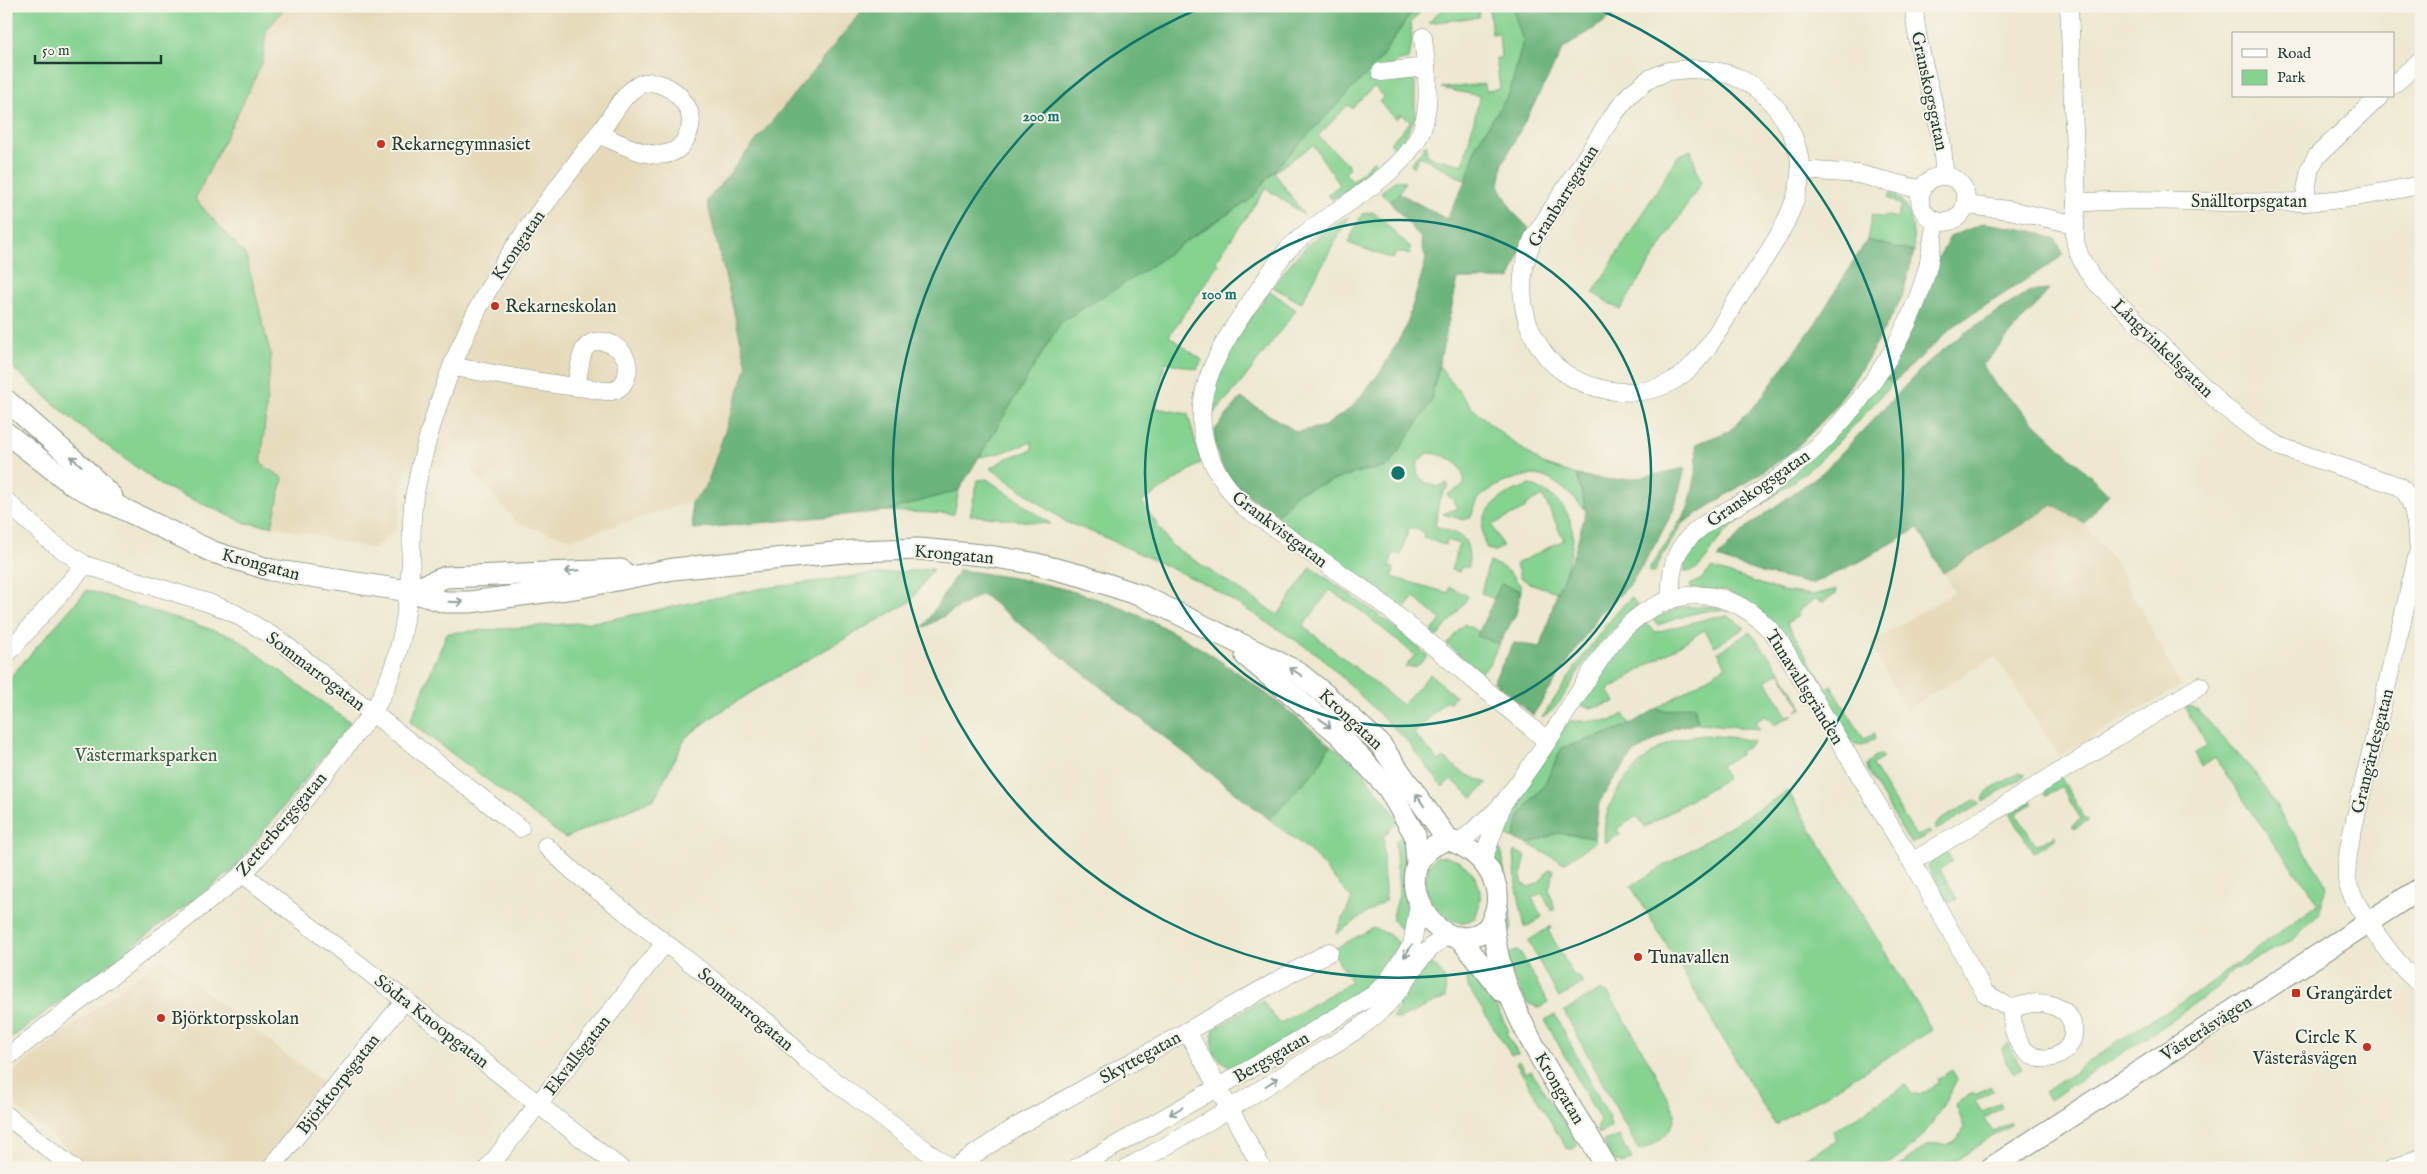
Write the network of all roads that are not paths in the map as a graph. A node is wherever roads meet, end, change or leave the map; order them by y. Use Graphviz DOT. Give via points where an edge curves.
graph roads {
  1 [pos="1914,6"];
  2 [pos="2069,6"];
  3 [pos="1423,38"];
  4 [pos="2421,60"];
  5 [pos="1426,67"];
  6 [pos="1381,72"];
  7 [pos="2394,84"];
  8 [pos="2378,98"];
  9 [pos="598,134"];
  10 [pos="1802,170"];
  11 [pos="1944,175"];
  12 [pos="2421,185"];
  13 [pos="1922,190"];
  14 [pos="2304,202"];
  15 [pos="2077,203"];
  16 [pos="1966,206"];
  17 [pos="1936,221"];
  18 [pos="2074,224"];
  19 [pos="454,367"];
  20 [pos="576,387"];
  21 [pos="6,400"];
  22 [pos="6,433"];
  23 [pos="6,501"];
  24 [pos="123,508"];
  25 [pos="2420,549"];
  26 [pos="85,565"];
  27 [pos="2414,577"];
  28 [pos="409,591"];
  29 [pos="1670,600"];
  30 [pos="1221,635"];
  31 [pos="6,655"];
  32 [pos="2200,686"];
  33 [pos="372,713"];
  34 [pos="1546,740"];
  35 [pos="1503,803"];
  36 [pos="520,828"];
  37 [pos="1454,842"];
  38 [pos="546,846"];
  39 [pos="1483,860"];
  40 [pos="1912,862"];
  41 [pos="1417,864"];
  42 [pos="243,874"];
  43 [pos="2421,888"];
  44 [pos="1418,904"];
  45 [pos="1493,917"];
  46 [pos="2369,922"];
  47 [pos="1454,935"];
  48 [pos="665,943"];
  49 [pos="1330,952"];
  50 [pos="2421,983"];
  51 [pos="405,1000"];
  52 [pos="1514,1007"];
  53 [pos="2012,1009"];
  54 [pos="1187,1031"];
  55 [pos="6,1058"];
  56 [pos="1218,1088"];
  57 [pos="538,1104"];
  58 [pos="1231,1108"];
  59 [pos="6,1115"];
  60 [pos="2421,1158"];
  61 [pos="73,1168"];
  62 [pos="271,1168"];
  63 [pos="488,1168"];
  64 [pos="620,1168"];
  65 [pos="949,1168"];
  66 [pos="954,1168"];
  67 [pos="1076,1168"];
  68 [pos="1127,1168"];
  69 [pos="1262,1168"];
  70 [pos="1607,1168"];
  71 [pos="1991,1168"];
  72 [pos="2393,1168"];
  1 -- 11 [label="street, Granskogsgatan" via="1944,153"];
  2 -- 15 [label="street, Långvinkelsgatan"];
  3 -- 5 [label="street, Grankvistgatan"];
  4 -- 7 [label="street"];
  5 -- 6 [label="street"];
  5 -- 34 [label="street, Grankvistgatan" via="1426,114 1407,155 1393,170 1296,241 1218,352 1202,400 1205,443 1214,468 1243,506 1373,596"];
  8 -- 14 [label="street" via="2317,156 2310,168"];
  9 -- 9 [label="street, Krongatan" via="650,155 671,153 688,136 691,122 688,107 680,96 655,83 642,83 632,89"];
  9 -- 19 [label="street, Krongatan" via="518,241 496,276 474,314"];
  10 -- 10 [label="street, Granbarrsgatan" via="1793,205 1778,235 1698,361 1666,384 1632,391 1598,388 1561,370 1533,339 1522,298 1522,277 1530,247 1614,114 1630,94 1649,79 1668,71 1714,70 1755,88 1779,112 1790,129"];
  10 -- 13 [label="street" via="1858,174"];
  11 -- 13 [label="street" via="1934,177"];
  11 -- 16 [label="street" via="1962,185"];
  12 -- 14 [label="street, Snälltorpsgatan" via="2338,200"];
  13 -- 17 [label="street" via="1920,205 1929,218"];
  14 -- 15 [label="street, Snälltorpsgatan" via="2125,200"];
  15 -- 18 [label="street, Långvinkelsgatan"];
  16 -- 17 [label="street" via="1954,220"];
  16 -- 18 [label="street" via="2009,210"];
  17 -- 29 [label="street, Granskogsgatan" via="1921,288 1896,343 1866,391 1807,456 1755,495 1693,534 1680,549 1672,570"];
  18 -- 25 [label="street, Långvinkelsgatan" via="2076,246 2094,279 2240,420 2281,447 2389,482 2406,491"];
  19 -- 20 [label="street"];
  19 -- 28 [label="street, Krongatan" via="427,438 414,499"];
  24 -- 21 [label="street, Krongatan, one-way"];
  22 -- 24 [label="street, Krongatan" via="73,484"];
  23 -- 26 [label="street, Sommarrogatan" via="51,542"];
  24 -- 28 [label="street, Krongatan" via="213,552 271,570"];
  25 -- 27 [label="street, Långvinkelsgatan"];
  26 -- 31 [label="street"];
  26 -- 33 [label="street, Sommarrogatan" via="234,613 279,640"];
  27 -- 46 [label="street, Grangärdesgatan" via="2353,828 2347,866 2347,882"];
  28 -- 30 [label="street, Krongatan" via="446,577 673,569 854,550 919,549 1032,563 1083,576 1134,593"];
  28 -- 33 [label="street, Zetterbergsgatan" via="402,646 384,693"];
  29 -- 34 [label="street, Tunavallsgränden" via="1620,634 1605,651"];
  29 -- 40 [label="street, Tunavallsgränden" via="1710,596 1743,607 1766,624"];
  37 -- 30 [label="street, Krongatan, one-way" via="1380,744 1355,720 1296,671"];
  30 -- 41 [label="street, Krongatan, one-way" via="1340,735 1378,776 1411,825 1418,848"];
  32 -- 40 [label="street"];
  33 -- 36 [label="street, Sommarrogatan"];
  33 -- 42 [label="street, Zetterbergsgatan"];
  34 -- 35 [label="street, Tunavallsgränden"];
  35 -- 37 [label="street, Tunavallsgränden"];
  35 -- 39 [label="street, Tunavallsgränden"];
  37 -- 39 [label="street"];
  37 -- 41 [label="street" via="1435,844 1423,852"];
  38 -- 48 [label="street, Sommarrogatan"];
  39 -- 45 [label="street" via="1495,886"];
  40 -- 53 [label="street, Tunavallsgränden" via="1986,993"];
  41 -- 44 [label="street"];
  42 -- 51 [label="street, Södra Knoopgatan"];
  42 -- 55 [label="street, Zetterbergsgatan"];
  43 -- 46 [label="street, Västeråsvägen"];
  44 -- 47 [label="street" via="1437,926"];
  44 -- 56 [label="street, Bergsgatan, one-way" via="1412,946 1387,982 1372,996"];
  45 -- 47 [label="street" via="1487,928 1478,934 1468,937"];
  45 -- 52 [label="street, Krongatan" via="1496,953"];
  46 -- 50 [label="street, Grangärdesgatan" via="2403,970"];
  46 -- 71 [label="street, Västeråsvägen"];
  47 -- 52 [label="street, Krongatan" via="1481,962"];
  58 -- 47 [label="street, Bergsgatan, one-way" via="1380,1012 1424,953"];
  48 -- 57 [label="street, Ekvallsgatan"];
  48 -- 65 [label="street, Sommarrogatan" via="772,1026 805,1059"];
  49 -- 54 [label="street, Skyttegatan"];
  51 -- 57 [label="street, Södra Knoopgatan"];
  51 -- 62 [label="street, Björktorpsgatan"];
  52 -- 70 [label="street, Krongatan"];
  54 -- 56 [label="street"];
  54 -- 66 [label="street, Skyttegatan" via="1014,1128"];
  56 -- 58 [label="street"];
  56 -- 67 [label="street, Bergsgatan, one-way"];
  57 -- 63 [label="street, Ekvallsgatan"];
  57 -- 64 [label="street, Södra Knoopgatan"];
  58 -- 68 [label="street, Bergsgatan"];
  58 -- 69 [label="street"];
  59 -- 61 [label="street"];
  60 -- 72 [label="street"];
}
